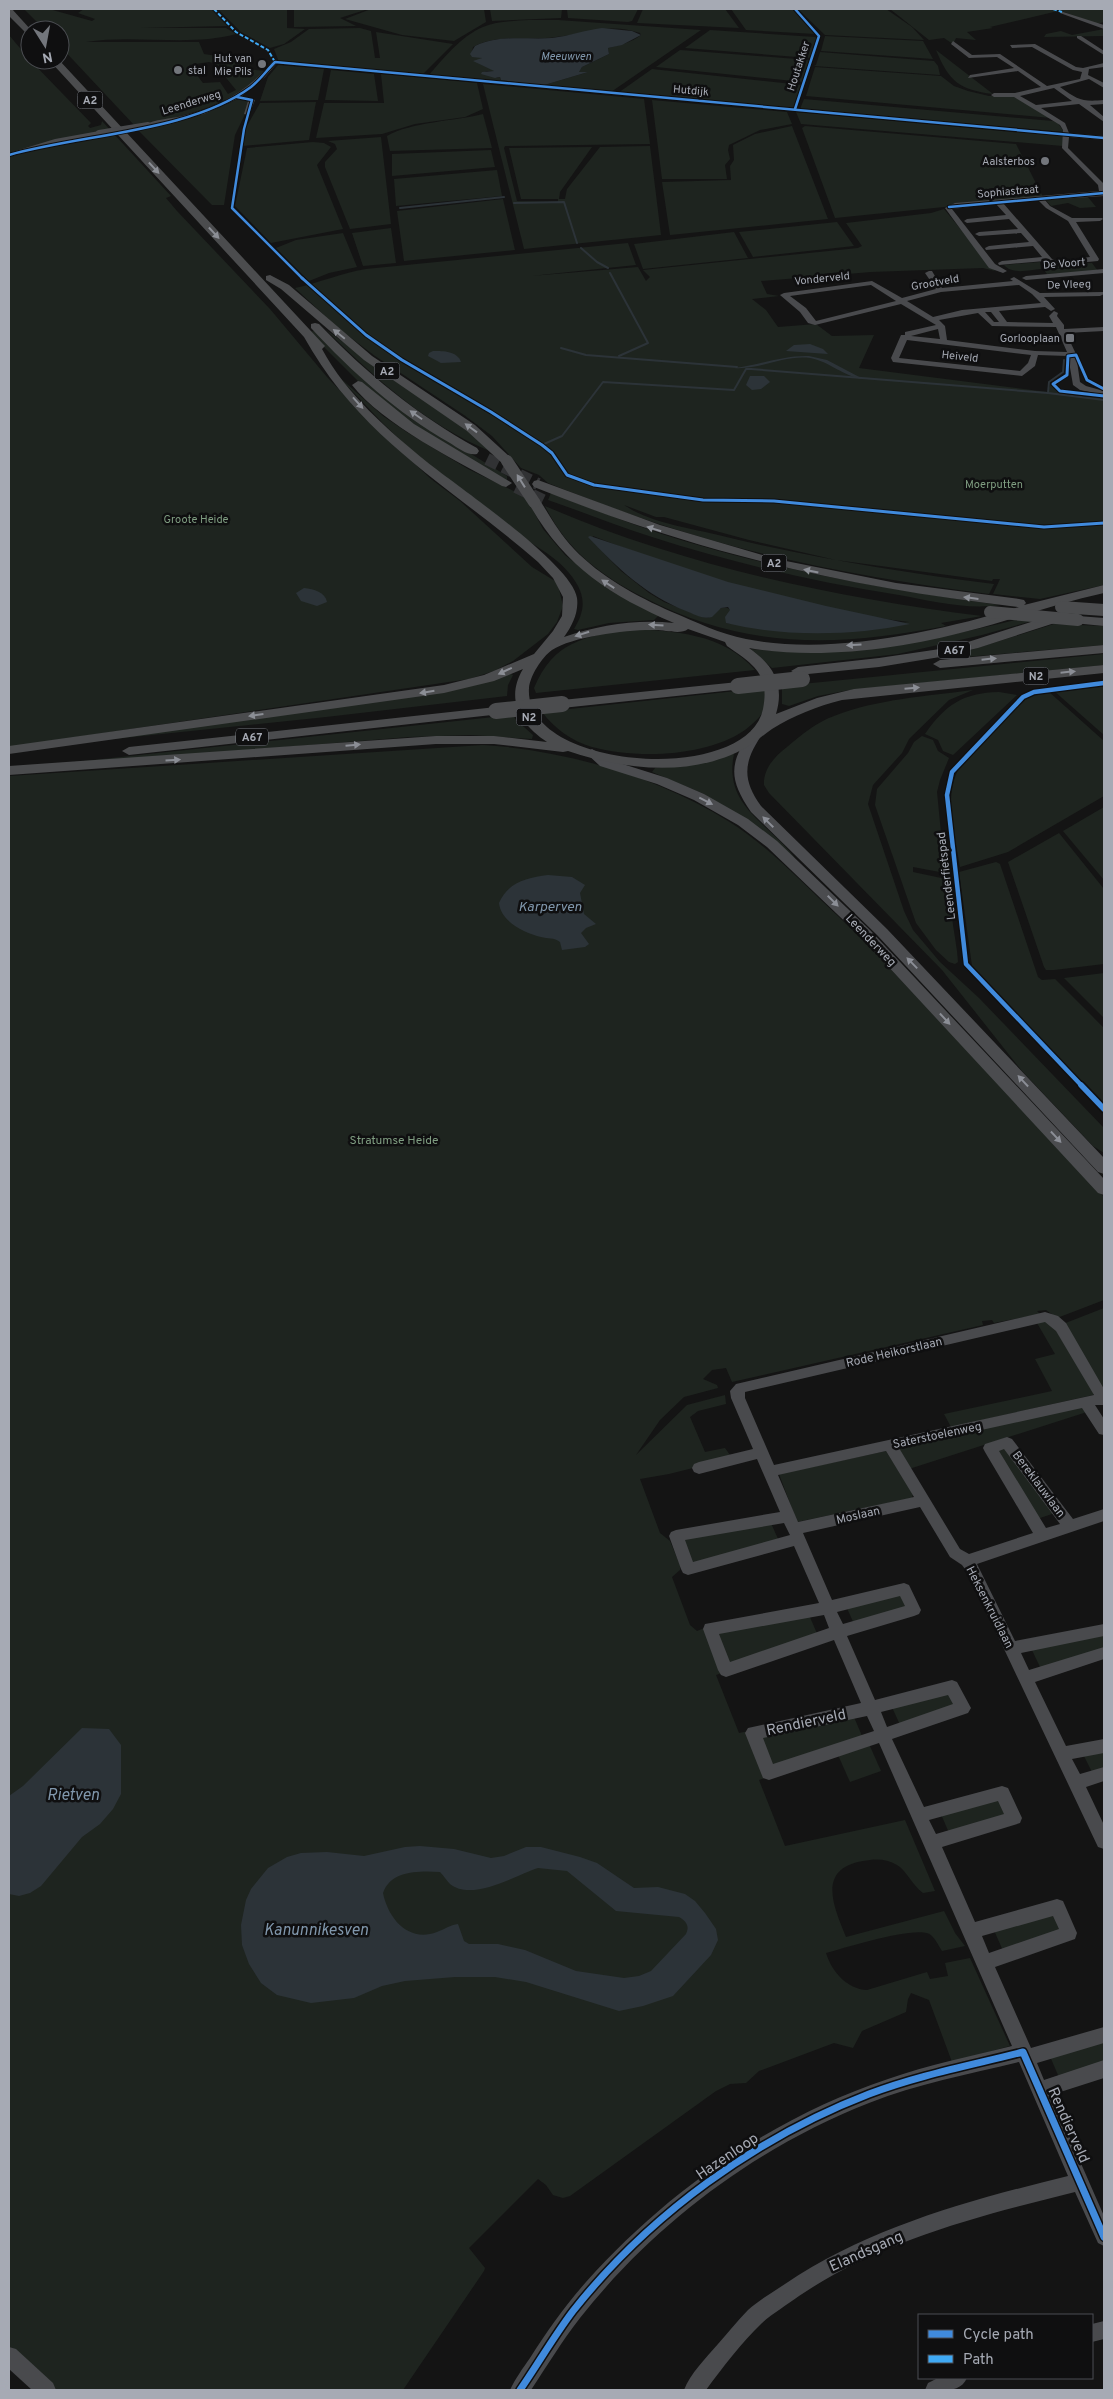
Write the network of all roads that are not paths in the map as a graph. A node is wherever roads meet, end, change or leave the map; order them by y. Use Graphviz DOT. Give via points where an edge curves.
graph roads {
  1 [pos="16,9"];
  2 [pos="9,11"];
  3 [pos="1062,12"];
  4 [pos="26,20"];
  5 [pos="20,23"];
  6 [pos="1104,27"];
  7 [pos="1079,38"];
  8 [pos="953,43"];
  9 [pos="1104,53"];
  10 [pos="998,55"];
  11 [pos="275,62"];
  12 [pos="1104,65"];
  13 [pos="70,66"];
  14 [pos="1021,69"];
  15 [pos="63,70"];
  16 [pos="1085,73"];
  17 [pos="970,77"];
  18 [pos="1101,83"];
  19 [pos="1054,85"];
  20 [pos="1104,86"];
  21 [pos="1045,87"];
  22 [pos="1015,94"];
  23 [pos="994,95"];
  24 [pos="237,97"];
  25 [pos="1104,102"];
  26 [pos="1083,103"];
  27 [pos="1035,108"];
  28 [pos="247,114"];
  29 [pos="1104,120"];
  30 [pos="75,129"];
  31 [pos="1066,135"];
  32 [pos="1104,138"];
  33 [pos="9,148"];
  34 [pos="9,155"];
  35 [pos="1100,179"];
  36 [pos="1104,193"];
  37 [pos="1041,199"];
  38 [pos="998,202"];
  39 [pos="1011,217"];
  40 [pos="1100,219"];
  41 [pos="1070,220"];
  42 [pos="967,221"];
  43 [pos="1023,231"];
  44 [pos="979,234"];
  45 [pos="1035,244"];
  46 [pos="989,248"];
  47 [pos="1048,259"];
  48 [pos="1002,263"];
  49 [pos="1088,272"];
  50 [pos="1104,272"];
  51 [pos="929,273"];
  52 [pos="270,278"];
  53 [pos="1093,280"];
  54 [pos="1024,283"];
  55 [pos="940,290"];
  56 [pos="1103,292"];
  57 [pos="1038,296"];
  58 [pos="902,300"];
  59 [pos="1047,305"];
  60 [pos="993,309"];
  61 [pos="980,311"];
  62 [pos="934,320"];
  63 [pos="1005,324"];
  64 [pos="941,326"];
  65 [pos="1062,328"];
  66 [pos="1104,329"];
  67 [pos="310,337"];
  68 [pos="904,337"];
  69 [pos="944,342"];
  70 [pos="1034,353"];
  71 [pos="1072,354"];
  72 [pos="1104,393"];
  73 [pos="481,455"];
  74 [pos="506,483"];
  75 [pos="538,484"];
  76 [pos="540,502"];
  77 [pos="1104,589"];
  78 [pos="1104,605"];
  79 [pos="1104,610"];
  80 [pos="1104,622"];
  81 [pos="710,632"];
  82 [pos="725,638"];
  83 [pos="1104,649"];
  84 [pos="543,652"];
  85 [pos="1104,669"];
  86 [pos="800,675"];
  87 [pos="495,708"];
  88 [pos="761,730"];
  89 [pos="577,748"];
  90 [pos="9,750"];
  91 [pos="592,753"];
  92 [pos="9,756"];
  93 [pos="9,764"];
  94 [pos="9,771"];
  95 [pos="1104,1168"];
  96 [pos="1104,1189"];
  97 [pos="737,1391"];
  98 [pos="1104,1399"];
  99 [pos="1086,1402"];
  100 [pos="1104,1430"];
  101 [pos="890,1445"];
  102 [pos="761,1452"];
  103 [pos="699,1468"];
  104 [pos="770,1471"];
  105 [pos="922,1500"];
  106 [pos="1104,1515"];
  107 [pos="1070,1526"];
  108 [pos="794,1528"];
  109 [pos="1043,1536"];
  110 [pos="967,1561"];
  111 [pos="827,1608"];
  112 [pos="1104,1630"];
  113 [pos="838,1632"];
  114 [pos="1011,1648"];
  115 [pos="1104,1653"];
  116 [pos="1025,1678"];
  117 [pos="871,1708"];
  118 [pos="883,1735"];
  119 [pos="1104,1746"];
  120 [pos="1061,1754"];
  121 [pos="1104,1774"];
  122 [pos="1076,1783"];
  123 [pos="919,1816"];
  124 [pos="1104,1842"];
  125 [pos="931,1843"];
  126 [pos="972,1931"];
  127 [pos="985,1963"];
  128 [pos="1104,2035"];
  129 [pos="1024,2055"];
  130 [pos="1104,2069"];
  131 [pos="1040,2090"];
  132 [pos="1080,2182"];
  133 [pos="1098,2205"];
  134 [pos="1104,2237"];
  135 [pos="9,2356"];
  136 [pos="955,2379"];
  137 [pos="524,2389"];
  138 [pos="46,2390"];
  139 [pos="694,2390"];
  140 [pos="935,2390"];
  1 -- 4 [label="highway"];
  2 -- 5 [label="highway"];
  3 -- 6 [label="street"];
  7 -- 9 [label="street"];
  8 -- 10 [label="street" via="971,57"];
  10 -- 14 [label="street"];
  10 -- 16 [label="street" via="1015,51 1009,44 1033,45"];
  11 -- 24 [label="street, Leenderweg" via="257,84"];
  12 -- 16 [label="street" via="1088,68"];
  13 -- 52 [label="highway, A2"];
  14 -- 17 [label="street"];
  14 -- 21 [label="street"];
  15 -- 67 [label="highway, A2, one-way"];
  16 -- 18 [label="street"];
  16 -- 19 [label="street" via="1082,80"];
  18 -- 20 [label="street"];
  19 -- 21 [label="street"];
  19 -- 26 [label="street"];
  21 -- 22 [label="street"];
  22 -- 23 [label="street"];
  22 -- 27 [label="street"];
  24 -- 28 [label="street" via="252,100"];
  24 -- 34 [label="street, Leenderweg, bridge" via="194,114 55,141"];
  25 -- 26 [label="street"];
  26 -- 27 [label="street"];
  26 -- 29 [label="street"];
  27 -- 31 [label="street" via="1063,124"];
  30 -- 33 [label="street"];
  31 -- 32 [label="street"];
  31 -- 35 [label="street" via="1065,148"];
  35 -- 36 [label="street"];
  36 -- 37 [label="street, Sophiastraat"];
  37 -- 38 [label="street, Sophiastraat"];
  37 -- 41 [label="street"];
  38 -- 39 [label="street"];
  38 -- 54 [label="street, Sophiastraat" via="949,207 948,211 993,267"];
  39 -- 42 [label="street"];
  39 -- 43 [label="street"];
  40 -- 41 [label="street"];
  41 -- 47 [label="street" via="1095,259 1056,263"];
  43 -- 44 [label="street"];
  43 -- 45 [label="street"];
  45 -- 46 [label="street"];
  45 -- 47 [label="street"];
  47 -- 48 [label="street"];
  49 -- 50 [label="street, De Voort"];
  49 -- 53 [label="street"];
  49 -- 54 [label="street, De Voort"];
  51 -- 55 [label="street"];
  73 -- 52 [label="highway, A2, one-way" via="429,424 376,385"];
  76 -- 52 [label="highway, A2, one-way, bridge" via="507,461 471,428 368,358 285,287"];
  54 -- 55 [label="street, Grootveld"];
  54 -- 57 [label="street" via="1030,292"];
  55 -- 58 [label="street, Grootveld"];
  56 -- 57 [label="street, De Vleeg"];
  57 -- 59 [label="street"];
  58 -- 58 [label="street, Vonderveld" via="815,322 784,296 872,283"];
  58 -- 62 [label="street, Grootveld"];
  59 -- 60 [label="street"];
  59 -- 65 [label="street"];
  60 -- 61 [label="street"];
  60 -- 63 [label="street"];
  61 -- 62 [label="street"];
  61 -- 63 [label="street" via="992,324"];
  62 -- 64 [label="street, Grootveld"];
  63 -- 65 [label="street"];
  64 -- 68 [label="street"];
  64 -- 69 [label="street"];
  65 -- 66 [label="street"];
  65 -- 71 [label="street"];
  67 -- 74 [label="highway, A2" via="390,414 433,443"];
  67 -- 84 [label="highway, A2, one-way" via="326,366 373,418 426,467 544,560 562,579 570,598 570,616 559,635"];
  68 -- 69 [label="street"];
  68 -- 70 [label="street, Heiveld" via="894,358 896,360 1022,374 1032,364"];
  69 -- 70 [label="street"];
  70 -- 71 [label="street"];
  71 -- 72 [label="street" via="1074,374 1068,382"];
  79 -- 75 [label="highway, A2, one-way, bridge" via="1019,604 899,588 774,562 629,520"];
  76 -- 80 [label="highway, A2, bridge" via="648,539 761,572 862,593 990,612"];
  81 -- 76 [label="highway, A2, one-way" via="637,601 594,574 556,540"];
  77 -- 82 [label="highway, one-way" via="953,630 893,642 786,648"];
  78 -- 86 [label="highway, A67" via="944,652"];
  81 -- 82 [label="highway"];
  81 -- 84 [label="highway, one-way" via="659,625 622,626 585,633"];
  82 -- 88 [label="highway" via="752,656 770,677 774,698"];
  86 -- 83 [label="highway, A67, one-way"];
  84 -- 89 [label="highway, N2" via="521,684 525,710 549,737"];
  84 -- 90 [label="highway, A67, one-way" via="489,678 437,690"];
  88 -- 85 [label="highway, N2, one-way" via="798,710 846,696"];
  86 -- 87 [label="highway, A67, bridge"];
  87 -- 92 [label="highway, A67"];
  87 -- 93 [label="highway, A67"];
  88 -- 91 [label="highway, N2" via="743,744 722,753 680,762 634,762"];
  95 -- 88 [label="main road, Leenderweg, one-way" via="882,932 756,809 742,788 739,771 745,748"];
  89 -- 91 [label="highway, N2"];
  94 -- 89 [label="highway, A67, one-way" via="436,740 494,740"];
  91 -- 96 [label="main road, Leenderweg, one-way" via="606,763 699,797 743,822 772,844 865,933"];
  97 -- 98 [label="street, Rode Heikorstlaan" via="1045,1318 1062,1327"];
  97 -- 102 [label="street, Rendierveld"];
  98 -- 99 [label="street, Saterstoelenweg"];
  99 -- 100 [label="street"];
  99 -- 101 [label="street, Saterstoelenweg"];
  101 -- 104 [label="street, Saterstoelenweg"];
  101 -- 105 [label="street, Heksenkruidlaan"];
  102 -- 103 [label="street"];
  102 -- 104 [label="street, Rendierveld"];
  104 -- 108 [label="street, Rendierveld"];
  105 -- 108 [label="street, Moslaan"];
  105 -- 110 [label="street, Heksenkruidlaan" via="955,1553"];
  106 -- 107 [label="street, Bereklauwlaan"];
  107 -- 109 [label="street, Bereklauwlaan"];
  107 -- 109 [label="street, Bereklauwlaan" via="1008,1442 990,1448"];
  108 -- 108 [label="street" via="688,1569 676,1536"];
  108 -- 111 [label="street, Rendierveld"];
  109 -- 110 [label="street, Bereklauwlaan"];
  110 -- 114 [label="street, Heksenkruidlaan"];
  111 -- 113 [label="street, Rendierveld"];
  111 -- 113 [label="street" via="904,1589 914,1610"];
  111 -- 113 [label="street" via="710,1629 726,1670"];
  112 -- 114 [label="street"];
  113 -- 117 [label="street, Rendierveld"];
  114 -- 116 [label="street, Heksenkruidlaan"];
  115 -- 116 [label="street"];
  116 -- 120 [label="street, Heksenkruidlaan"];
  117 -- 118 [label="street, Rendierveld"];
  117 -- 118 [label="street, Rendierveld" via="952,1686 963,1708"];
  117 -- 118 [label="street, Rendierveld" via="753,1733 769,1773"];
  118 -- 123 [label="street, Rendierveld"];
  119 -- 120 [label="street"];
  120 -- 122 [label="street, Heksenkruidlaan"];
  121 -- 122 [label="street"];
  122 -- 124 [label="street, Heksenkruidlaan"];
  123 -- 125 [label="street, Rendierveld"];
  123 -- 125 [label="street" via="1002,1793 1014,1818"];
  125 -- 126 [label="street, Rendierveld"];
  126 -- 127 [label="street, Rendierveld"];
  126 -- 127 [label="street" via="1057,1907 1069,1934"];
  127 -- 129 [label="street, Rendierveld"];
  128 -- 129 [label="street"];
  129 -- 131 [label="street, Rendierveld"];
  129 -- 137 [label="street, Hazenloop" via="908,2082 833,2108 795,2126 723,2171 657,2224 580,2303"];
  130 -- 131 [label="street, Rendierveld"];
  131 -- 132 [label="street, Rendierveld"];
  132 -- 133 [label="street, Rendierveld"];
  132 -- 139 [label="street, Elandsgang" via="991,2204 844,2258 794,2288 752,2319"];
  133 -- 134 [label="street, Rendierveld"];
  135 -- 138 [label="street"];
  136 -- 140 [label="street"];
}
